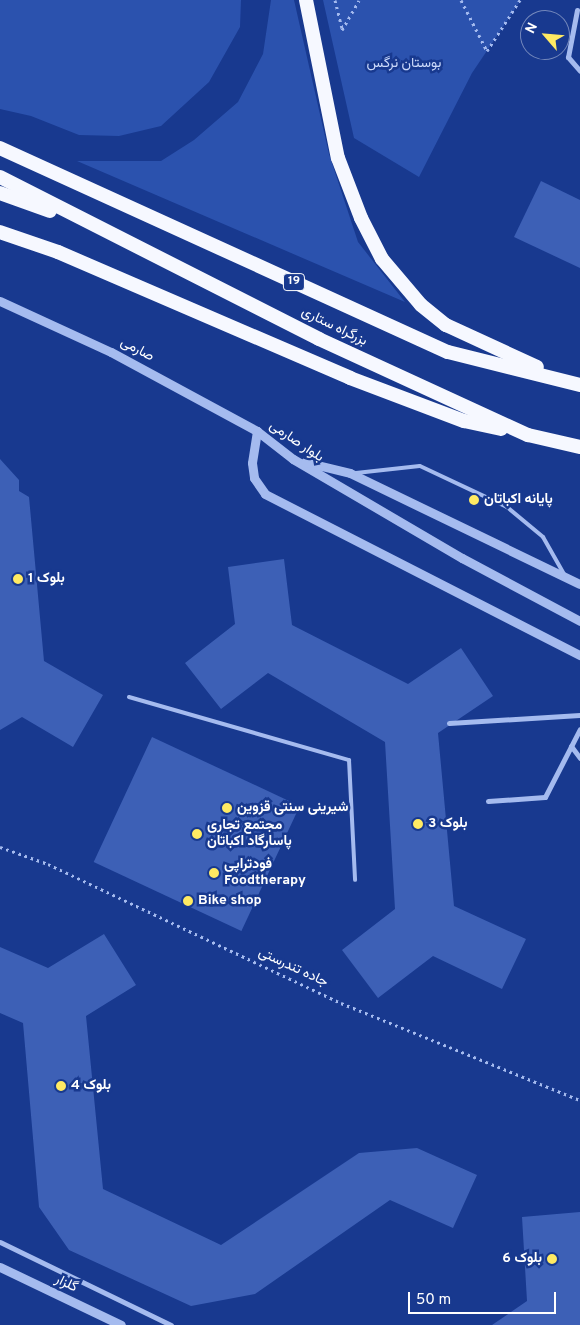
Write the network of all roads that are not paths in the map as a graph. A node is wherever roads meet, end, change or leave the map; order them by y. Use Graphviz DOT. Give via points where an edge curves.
graph roads {
  1 [pos="306,0"];
  2 [pos="577,10"];
  3 [pos="580,71"];
  4 [pos="0,148"];
  5 [pos="2,184"];
  6 [pos="0,232"];
  7 [pos="0,301"];
  8 [pos="576,383"];
  9 [pos="257,431"];
  10 [pos="528,435"];
  11 [pos="580,447"];
  12 [pos="293,459"];
  13 [pos="350,473"];
  14 [pos="567,578"];
  15 [pos="580,584"];
  16 [pos="580,621"];
  17 [pos="580,655"];
  18 [pos="130,697"];
  19 [pos="580,715"];
  20 [pos="449,723"];
  21 [pos="580,729"];
  22 [pos="571,746"];
  23 [pos="580,758"];
  24 [pos="488,801"];
  25 [pos="355,880"];
  26 [pos="0,1242"];
  27 [pos="0,1267"];
  28 [pos="121,1325"];
  29 [pos="171,1325"];
  1 -- 8 [label="highway" via="338,158 361,218 382,259 421,306 446,325"];
  2 -- 3 [label="street" via="568,57"];
  4 -- 8 [label="highway, بزرگراه ستاری / 19" via="448,352"];
  5 -- 10 [label="highway, بزرگراه ستاری" via="100,228 319,339"];
  6 -- 10 [label="highway" via="58,252 359,381 464,420"];
  7 -- 9 [label="street, صارمی" via="111,352"];
  9 -- 12 [label="street, بلوار صارمی"];
  9 -- 17 [label="street, بلوار صارمی" via="252,463 254,478 265,494"];
  10 -- 11 [label="highway, بزرگراه ستاری"];
  12 -- 13 [label="street"];
  12 -- 16 [label="street, بلوار صارمی" via="462,558"];
  13 -- 14 [label="street"];
  13 -- 14 [label="lane" via="420,466 507,506 543,537"];
  14 -- 15 [label="street"];
  18 -- 25 [label="lane" via="350,760"];
  19 -- 20 [label="street"];
  21 -- 22 [label="street"];
  22 -- 23 [label="street"];
  22 -- 24 [label="street" via="546,797"];
  26 -- 29 [label="street"];
  27 -- 28 [label="street, گلزار"];
}
